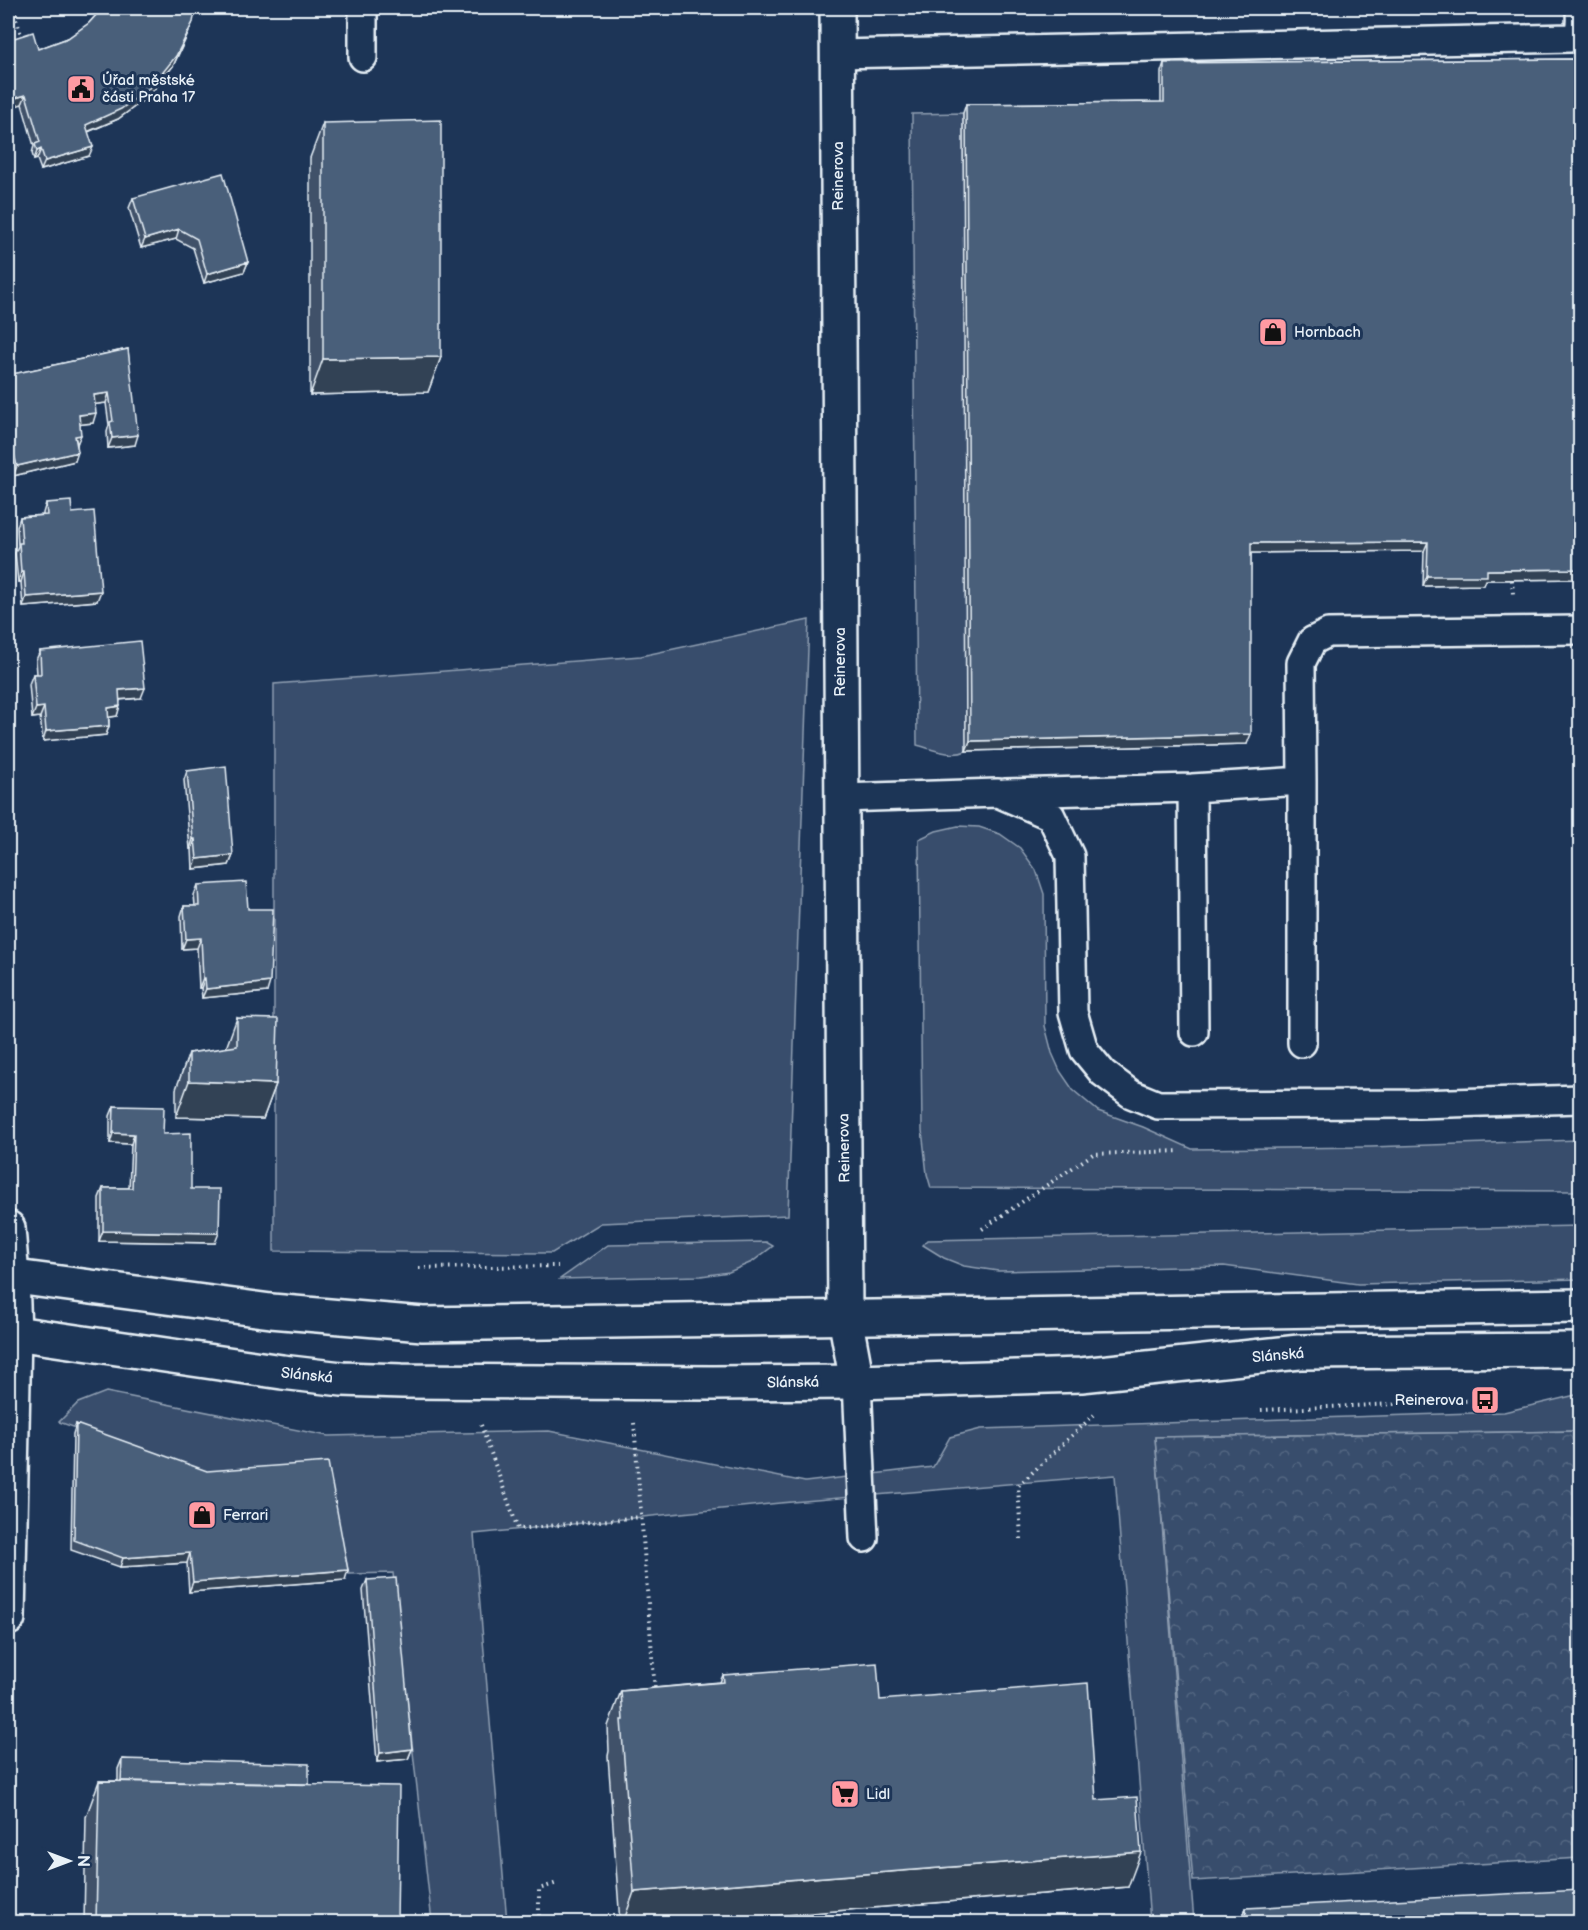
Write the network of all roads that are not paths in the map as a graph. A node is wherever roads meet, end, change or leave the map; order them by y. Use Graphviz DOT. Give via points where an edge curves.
graph roads {
  1 [pos="363,8"];
  2 [pos="837,8"];
  3 [pos="1580,8"];
  4 [pos="837,54"];
  5 [pos="363,57"];
  6 [pos="1581,630"];
  7 [pos="1302,781"];
  8 [pos="1192,788"];
  9 [pos="998,793"];
  10 [pos="841,798"];
  11 [pos="1194,1032"];
  12 [pos="1302,1043"];
  13 [pos="1581,1099"];
  14 [pos="8,1228"];
  15 [pos="10,1276"];
  16 [pos="1581,1306"];
  17 [pos="845,1317"];
  18 [pos="11,1333"];
  19 [pos="1581,1350"];
  20 [pos="857,1382"];
  21 [pos="864,1538"];
  22 [pos="8,1593"];
  23 [pos="8,1618"];
  1 -- 5 [label="lane"];
  2 -- 4 [label="main road, Reinerova"];
  3 -- 4 [label="lane" via="1580,30 1570,38"];
  4 -- 10 [label="main road, Reinerova"];
  6 -- 7 [label="lane" via="1328,633 1312,641 1301,663"];
  7 -- 8 [label="lane"];
  7 -- 12 [label="lane"];
  8 -- 9 [label="lane"];
  8 -- 11 [label="lane"];
  9 -- 10 [label="lane"];
  9 -- 13 [label="lane" via="1051,816 1070,856 1073,1012 1084,1050 1103,1074 1131,1094 1158,1105"];
  10 -- 17 [label="main road, Reinerova"];
  14 -- 15 [label="main road"];
  15 -- 17 [label="main road" via="271,1311 423,1324"];
  15 -- 18 [label="main road"];
  16 -- 17 [label="main road"];
  17 -- 20 [label="main road, Reinerova"];
  18 -- 20 [label="main road, Slánská" via="342,1379"];
  18 -- 22 [label="main road"];
  19 -- 20 [label="main road, Slánská" via="1299,1352 1080,1375"];
  20 -- 21 [label="lane"];
  22 -- 23 [label="main road"];
}
